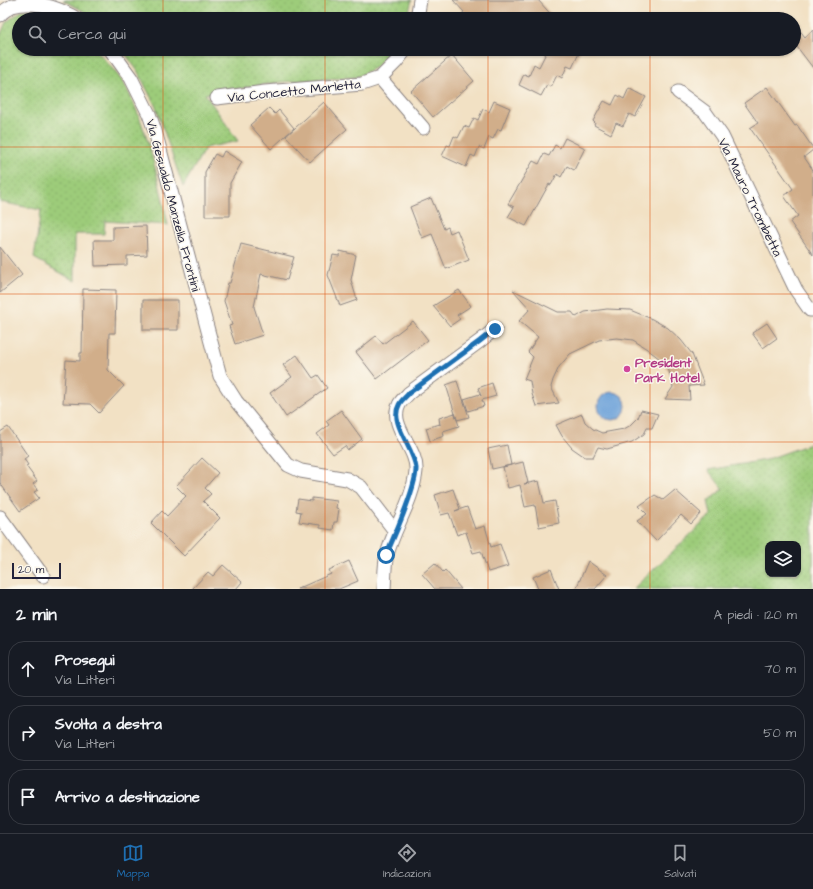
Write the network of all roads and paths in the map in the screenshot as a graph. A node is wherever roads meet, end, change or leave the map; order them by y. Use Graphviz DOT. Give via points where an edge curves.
graph roads {
  1 [pos="420,0"];
  2 [pos="66,12"];
  3 [pos="417,12"];
  4 [pos="0,16"];
  5 [pos="115,56"];
  6 [pos="401,56"];
  7 [pos="380,78"];
  8 [pos="678,92"];
  9 [pos="217,98"];
  10 [pos="423,128"];
  11 [pos="813,310"];
  12 [pos="495,329"];
  13 [pos="0,517"];
  14 [pos="396,532"];
  15 [pos="43,576"];
  16 [pos="384,589"];
  1 -- 3 [label="street"];
  2 -- 4 [label="street" via="36,0 20,1 3,11"];
  5 -- 14 [label="street, Via Gesualdo Manzella Frontini" via="131,78 155,131 220,376 236,401 288,465 302,471 347,479 361,487"];
  6 -- 7 [label="street, Via Concetto Marletta"];
  7 -- 9 [label="street, Via Concetto Marletta" via="362,84"];
  7 -- 10 [label="street"];
  8 -- 11 [label="street, Via Mauro Trombetta" via="705,112 722,136 796,290 810,310"];
  12 -- 14 [label="street" via="409,393 399,404 396,411 397,422 413,455 416,469 413,486"];
  13 -- 15 [label="street"];
  14 -- 16 [label="street" via="386,555"];
}
